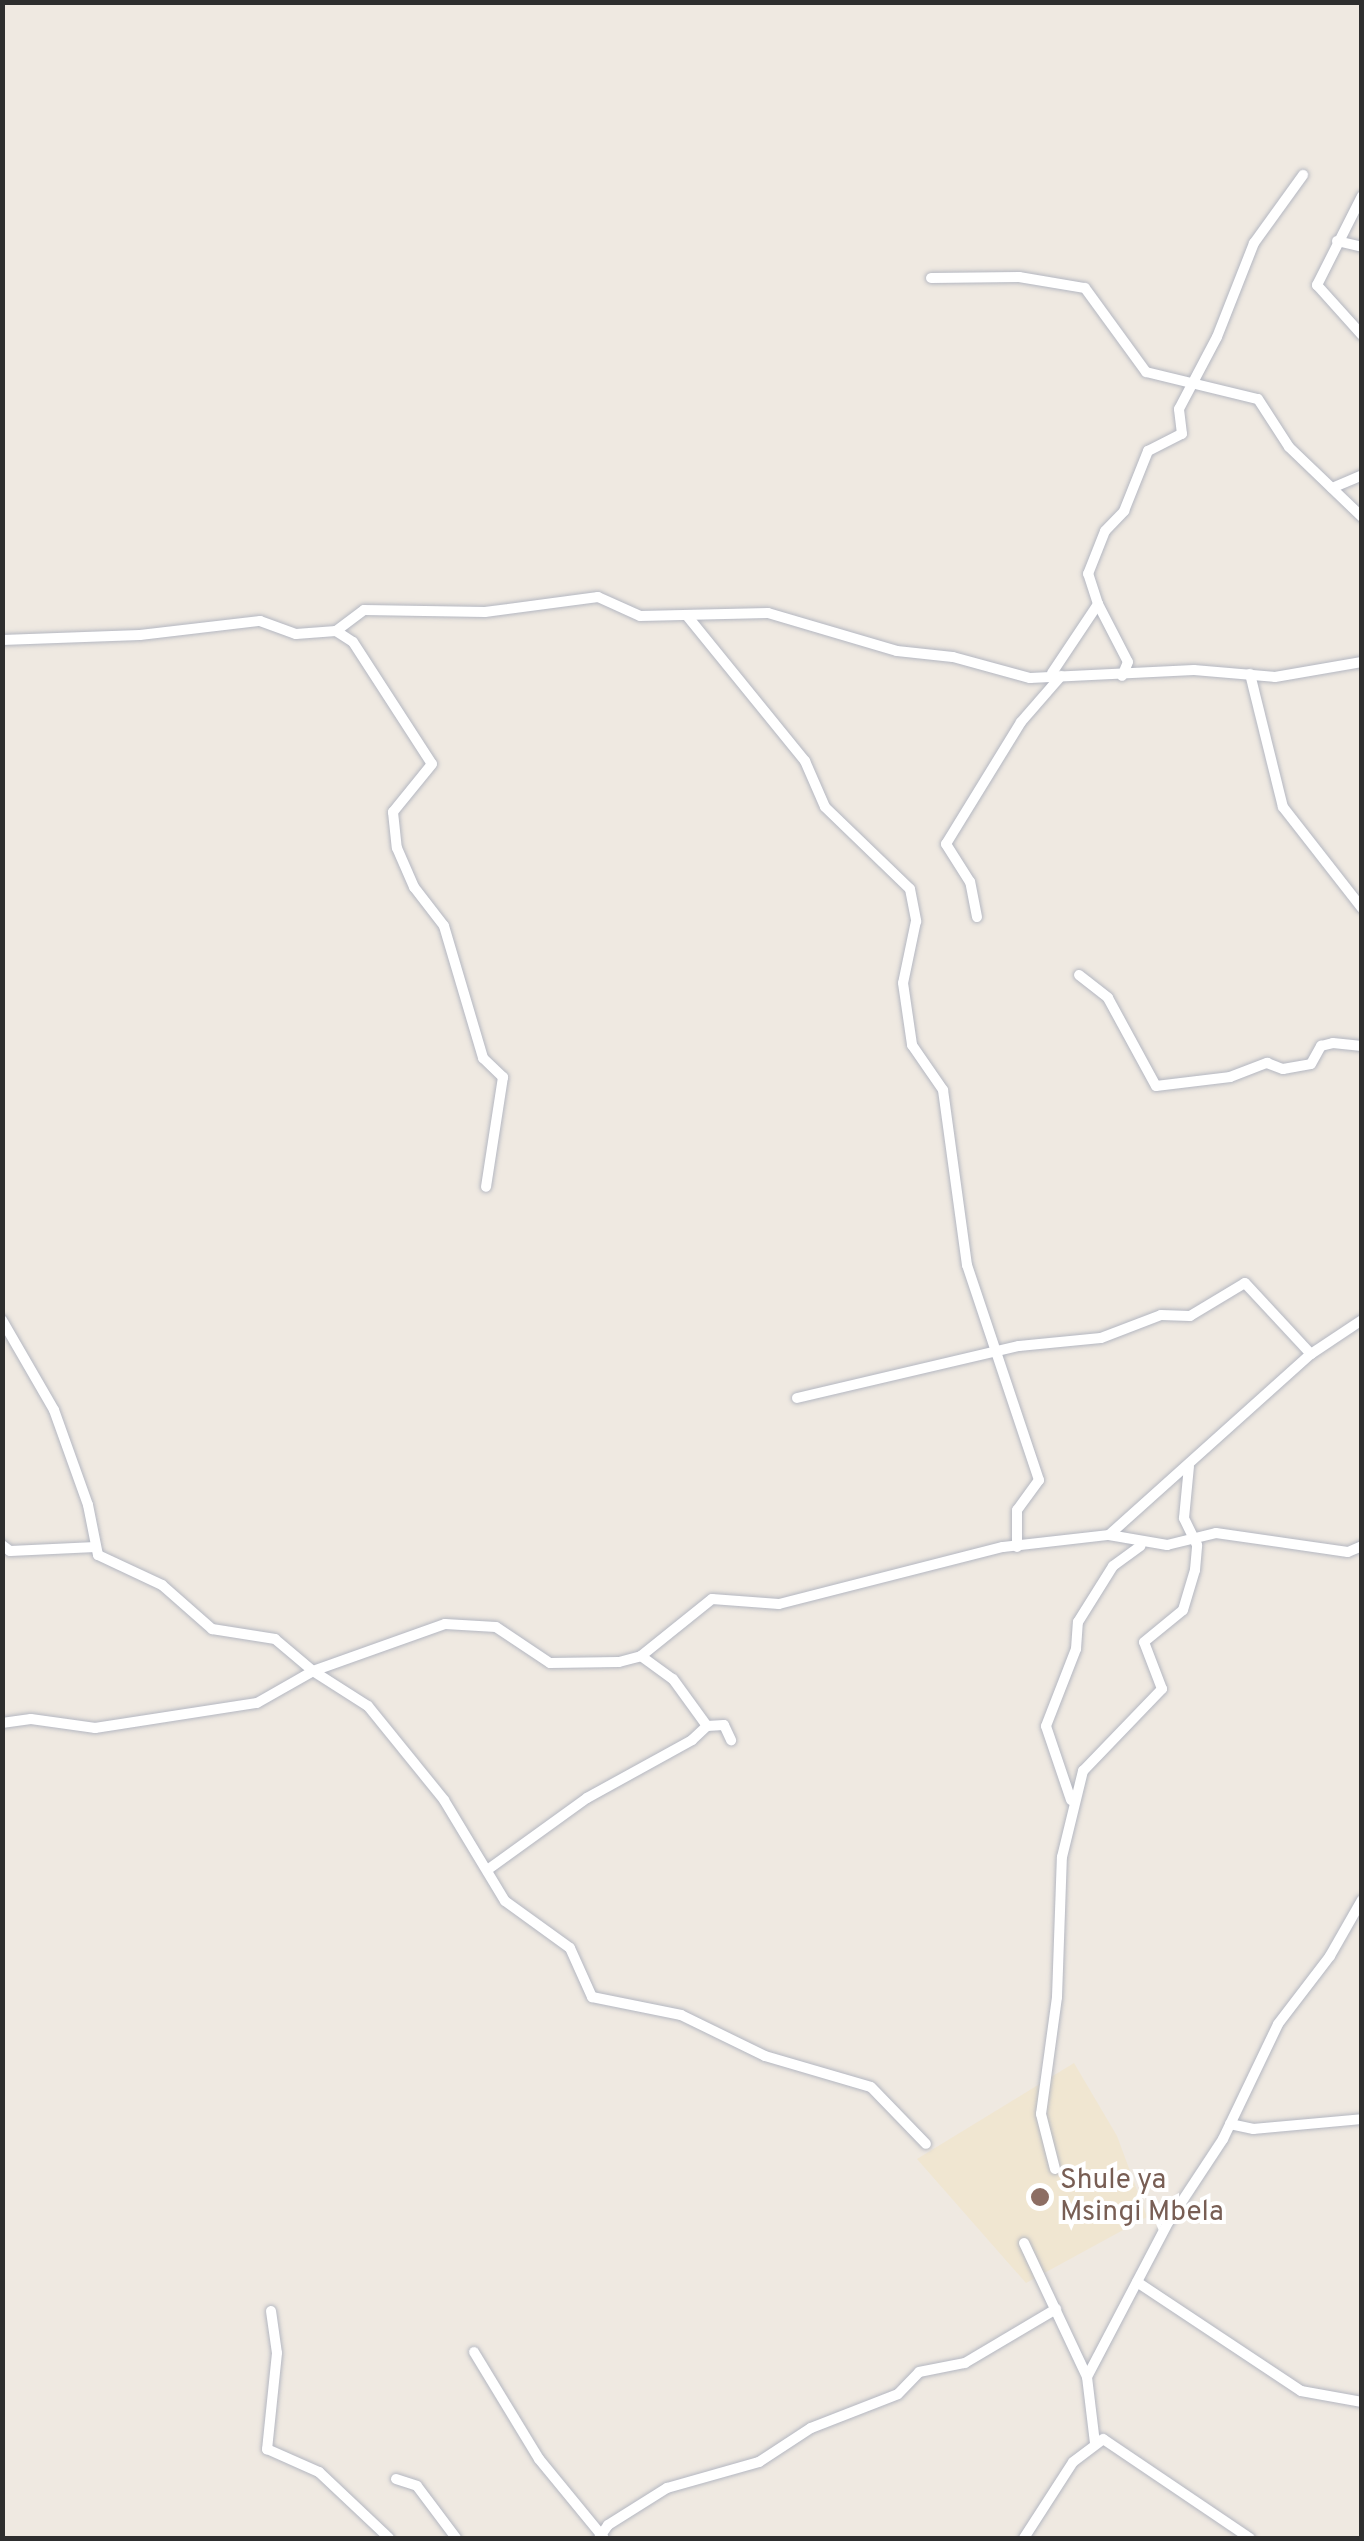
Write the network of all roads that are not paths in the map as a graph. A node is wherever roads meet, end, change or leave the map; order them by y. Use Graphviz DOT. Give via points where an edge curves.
graph roads {
  1 [pos="1303,175"];
  2 [pos="1362,196"];
  3 [pos="1337,242"];
  4 [pos="1362,247"];
  5 [pos="931,278"];
  6 [pos="1362,335"];
  7 [pos="1196,379"];
  8 [pos="1362,475"];
  9 [pos="1332,488"];
  10 [pos="1362,517"];
  11 [pos="1098,604"];
  12 [pos="688,617"];
  13 [pos="336,631"];
  14 [pos="2,640"];
  15 [pos="1362,662"];
  16 [pos="1250,674"];
  17 [pos="1057,675"];
  18 [pos="1122,676"];
  19 [pos="1362,908"];
  20 [pos="977,916"];
  21 [pos="1079,975"];
  22 [pos="1362,1046"];
  23 [pos="486,1186"];
  24 [pos="2,1320"];
  25 [pos="1362,1320"];
  26 [pos="997,1350"];
  27 [pos="1310,1354"];
  28 [pos="797,1398"];
  29 [pos="1189,1466"];
  30 [pos="1109,1535"];
  31 [pos="1192,1535"];
  32 [pos="2,1545"];
  33 [pos="1143,1545"];
  34 [pos="1362,1546"];
  35 [pos="96,1547"];
  36 [pos="1018,1547"];
  37 [pos="641,1656"];
  38 [pos="314,1670"];
  39 [pos="2,1724"];
  40 [pos="707,1726"];
  41 [pos="732,1740"];
  42 [pos="1074,1820"];
  43 [pos="490,1868"];
  44 [pos="1362,1900"];
  45 [pos="1362,2119"];
  46 [pos="1230,2124"];
  47 [pos="926,2144"];
  48 [pos="1056,2169"];
  49 [pos="1024,2243"];
  50 [pos="1137,2282"];
  51 [pos="1056,2309"];
  52 [pos="271,2311"];
  53 [pos="474,2352"];
  54 [pos="1087,2377"];
  55 [pos="1362,2402"];
  56 [pos="1095,2442"];
  57 [pos="396,2480"];
  58 [pos="601,2537"];
  59 [pos="389,2538"];
  60 [pos="456,2538"];
  61 [pos="1024,2538"];
  62 [pos="1250,2538"];
  1 -- 7 [label="street" via="1254,242"];
  2 -- 3 [label="street"];
  3 -- 4 [label="street"];
  3 -- 6 [label="street" via="1317,285"];
  5 -- 7 [label="street" via="1074,282 1146,372"];
  7 -- 9 [label="street" via="1258,399 1289,447"];
  7 -- 11 [label="street" via="1179,409 1182,434 1148,451 1124,510 1105,531 1088,574"];
  8 -- 9 [label="street"];
  9 -- 10 [label="street"];
  11 -- 17 [label="street"];
  11 -- 18 [label="street" via="1128,662"];
  12 -- 13 [label="street" via="640,616 598,597 485,612 364,610"];
  12 -- 17 [label="street" via="768,613 897,651 953,657 1030,678"];
  12 -- 26 [label="street" via="805,761 825,807 910,889 916,921 902,983 912,1045 943,1090 967,1265"];
  13 -- 14 [label="street" via="296,634 260,621"];
  13 -- 23 [label="street" via="353,642 432,764 393,812 397,848 414,887 444,926 483,1058 503,1077"];
  15 -- 16 [label="street"];
  16 -- 18 [label="street"];
  16 -- 19 [label="street" via="1283,807"];
  17 -- 18 [label="street"];
  17 -- 20 [label="street" via="946,844 970,882"];
  21 -- 22 [label="street" via="1108,998 1156,1086 1218,1079 1268,1063 1311,1064 1321,1046 1333,1042"];
  24 -- 35 [label="street" via="54,1410"];
  25 -- 27 [label="street"];
  26 -- 27 [label="street" via="1101,1338 1161,1315 1190,1316 1245,1282"];
  26 -- 28 [label="street"];
  26 -- 36 [label="street" via="1038,1480 1017,1510"];
  27 -- 29 [label="street"];
  29 -- 30 [label="street"];
  29 -- 31 [label="street" via="1182,1490"];
  30 -- 33 [label="street"];
  30 -- 36 [label="street"];
  31 -- 33 [label="street"];
  31 -- 34 [label="street" via="1237,1533 1348,1552"];
  31 -- 42 [label="street" via="1196,1554 1183,1610 1144,1642 1162,1690 1083,1771"];
  32 -- 35 [label="street" via="10,1551"];
  33 -- 42 [label="street" via="1113,1566 1078,1622 1076,1649 1046,1726 1055,1740 1051,1756 1070,1788"];
  35 -- 38 [label="street" via="114,1566 162,1584 212,1629 275,1639"];
  36 -- 37 [label="street" via="893,1570 779,1604 712,1599"];
  37 -- 38 [label="street" via="550,1663 496,1627 445,1624"];
  37 -- 40 [label="street" via="672,1679"];
  38 -- 39 [label="street" via="256,1702 95,1728 30,1720"];
  38 -- 43 [label="street" via="368,1706"];
  40 -- 41 [label="street" via="724,1725"];
  40 -- 43 [label="street" via="587,1798"];
  42 -- 48 [label="street" via="1062,1857 1057,1997 1040,2114"];
  43 -- 47 [label="street" via="504,1900 570,1948 592,1997 682,2015 765,2056 871,2087"];
  44 -- 46 [label="street" via="1330,1956 1293,1997"];
  45 -- 46 [label="street" via="1253,2129"];
  46 -- 50 [label="street"];
  49 -- 51 [label="street"];
  50 -- 54 [label="street"];
  50 -- 55 [label="street" via="1301,2392"];
  51 -- 54 [label="street"];
  51 -- 58 [label="street" via="965,2363 919,2372 898,2394 810,2428 759,2462 667,2488"];
  52 -- 59 [label="street" via="277,2353 267,2449 318,2472"];
  53 -- 58 [label="street" via="539,2459"];
  54 -- 56 [label="street"];
  56 -- 61 [label="street" via="1072,2462"];
  56 -- 62 [label="street" via="1140,2459"];
  57 -- 60 [label="street" via="417,2486"];
}
